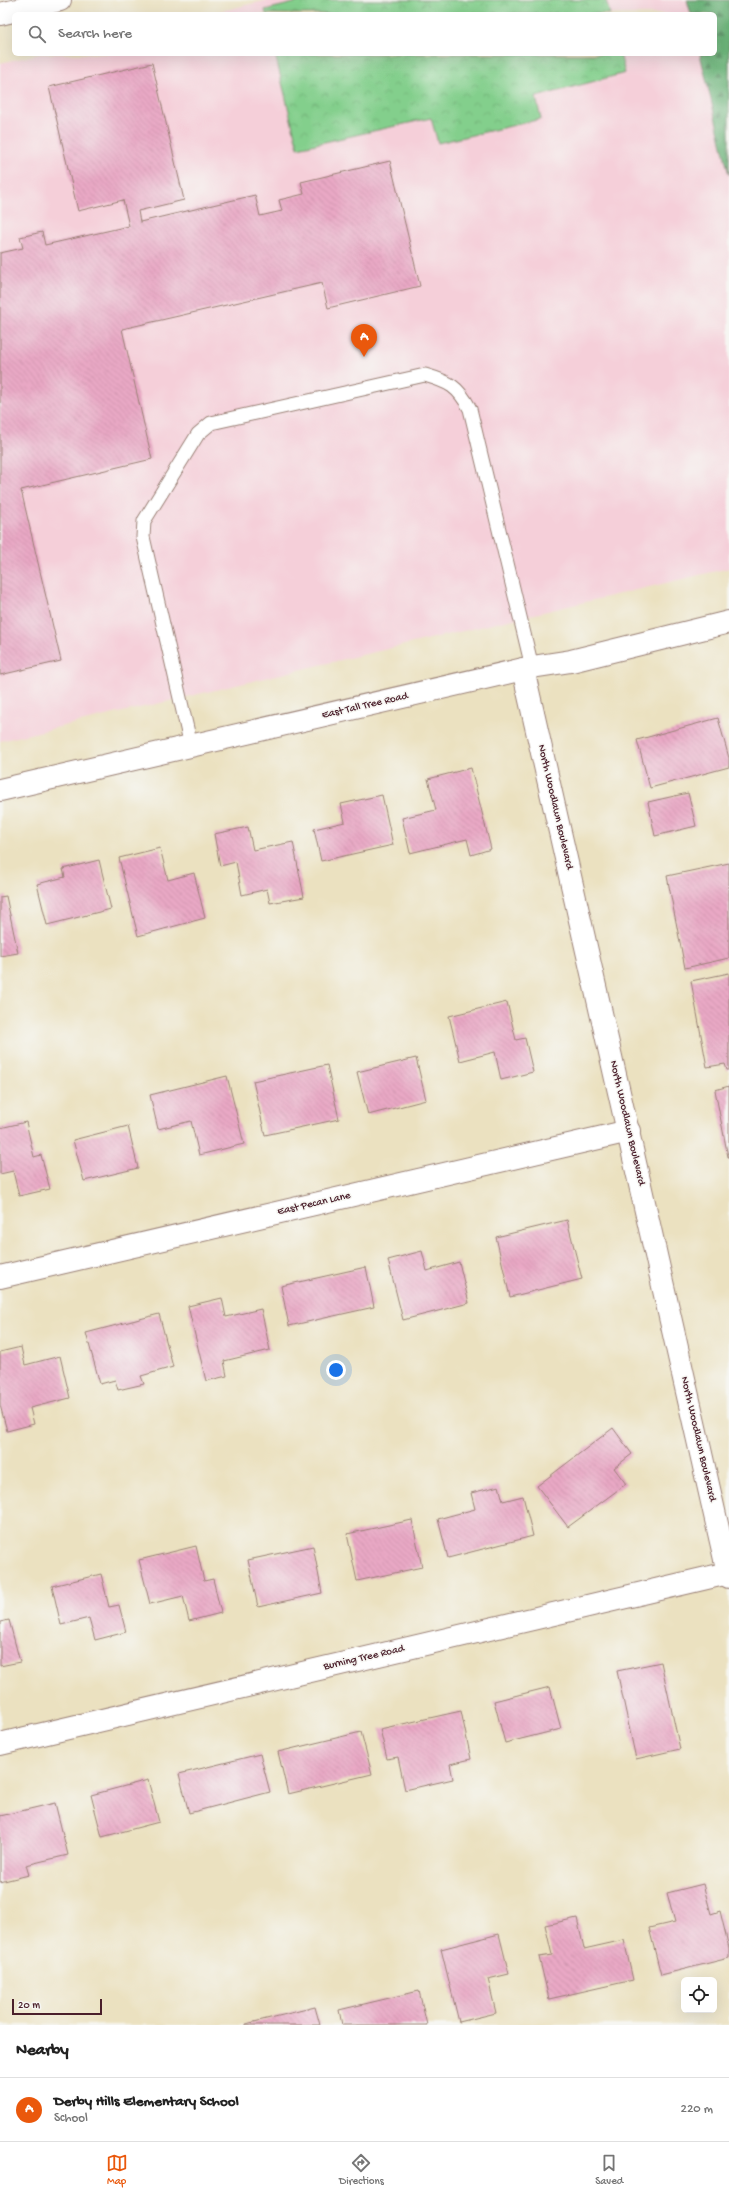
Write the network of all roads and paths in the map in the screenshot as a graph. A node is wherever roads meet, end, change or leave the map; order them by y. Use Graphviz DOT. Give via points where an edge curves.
graph roads {
  1 [pos="60,0"];
  2 [pos="0,14"];
  3 [pos="729,622"];
  4 [pos="527,668"];
  5 [pos="191,746"];
  6 [pos="0,790"];
  7 [pos="628,1131"];
  8 [pos="0,1277"];
  9 [pos="729,1575"];
  10 [pos="0,1744"];
  1 -- 2 [label="street"];
  3 -- 4 [label="street, East Tall Tree Road" via="572,661"];
  4 -- 5 [label="street, East Tall Tree Road"];
  4 -- 5 [label="lane" via="470,409 461,392 446,381 425,375 211,423 198,434 144,521 143,537"];
  4 -- 7 [label="street, North Woodlawn Boulevard"];
  5 -- 6 [label="street, East Tall Tree Road"];
  7 -- 8 [label="street, East Pecan Lane"];
  7 -- 9 [label="street, North Woodlawn Boulevard"];
  9 -- 10 [label="street, Burning Tree Road"];
}
